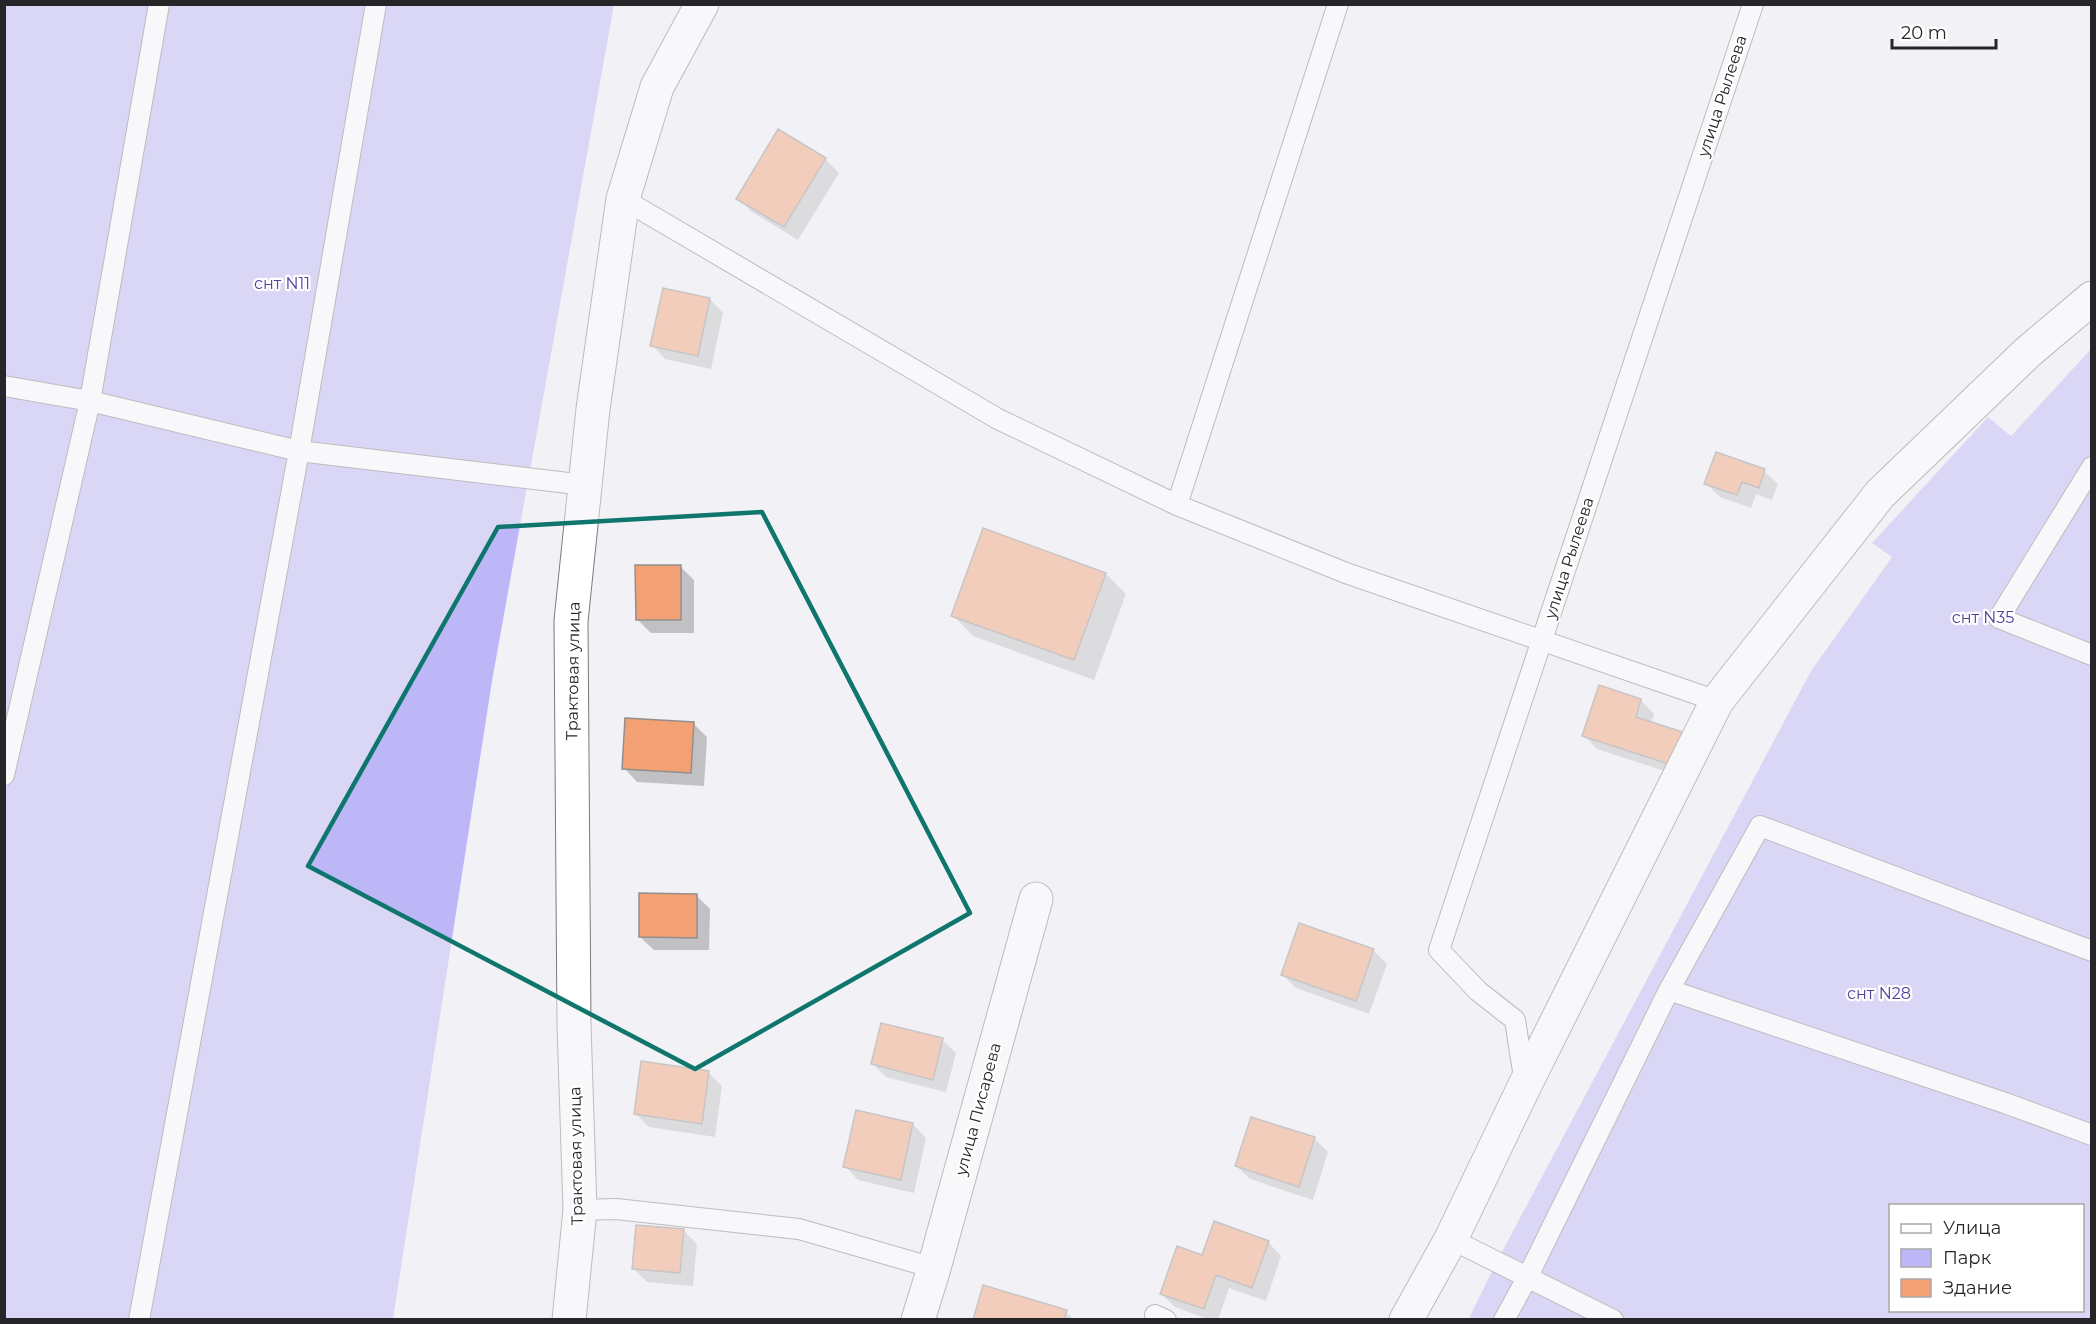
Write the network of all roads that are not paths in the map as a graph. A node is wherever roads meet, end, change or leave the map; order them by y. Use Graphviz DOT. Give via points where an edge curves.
graph roads {
  1 [pos="159,4"];
  2 [pos="376,4"];
  3 [pos="702,4"];
  4 [pos="1338,4"];
  5 [pos="1753,4"];
  6 [pos="623,199"];
  7 [pos="2091,298"];
  8 [pos="4,386"];
  9 [pos="90,401"];
  10 [pos="299,451"];
  11 [pos="2091,467"];
  12 [pos="585,485"];
  13 [pos="1177,505"];
  14 [pos="1542,640"];
  15 [pos="2091,656"];
  16 [pos="1717,700"];
  17 [pos="4,775"];
  18 [pos="1036,899"];
  19 [pos="2091,951"];
  20 [pos="1669,990"];
  21 [pos="1525,1085"];
  22 [pos="2091,1135"];
  23 [pos="580,1210"];
  24 [pos="1450,1239"];
  25 [pos="934,1268"];
  26 [pos="1527,1278"];
  27 [pos="139,1320"];
  28 [pos="569,1320"];
  29 [pos="918,1320"];
  30 [pos="1406,1320"];
  31 [pos="1504,1320"];
  32 [pos="1613,1320"];
  1 -- 9 [label="lane"];
  2 -- 10 [label="lane"];
  3 -- 6 [label="street, Трактовая улица" via="657,87"];
  4 -- 13 [label="lane"];
  5 -- 14 [label="lane, улица Рылеева"];
  6 -- 12 [label="street, Трактовая улица"];
  6 -- 13 [label="lane" via="998,419"];
  7 -- 16 [label="street" via="2028,352 1880,494"];
  8 -- 9 [label="lane"];
  9 -- 10 [label="lane"];
  9 -- 17 [label="lane"];
  10 -- 12 [label="lane"];
  10 -- 27 [label="lane"];
  11 -- 15 [label="lane" via="1999,618"];
  12 -- 23 [label="street, Трактовая улица" via="571,621 574,1025"];
  13 -- 14 [label="lane" via="1347,573"];
  14 -- 16 [label="lane"];
  14 -- 21 [label="lane, улица Рылеева" via="1439,950 1478,991 1515,1020"];
  16 -- 21 [label="street"];
  18 -- 25 [label="street, улица Писарева"];
  19 -- 20 [label="lane" via="1760,826"];
  20 -- 22 [label="lane"];
  20 -- 26 [label="lane"];
  21 -- 24 [label="street"];
  23 -- 25 [label="lane" via="616,1209 799,1229"];
  23 -- 28 [label="street, Трактовая улица"];
  24 -- 26 [label="lane"];
  24 -- 30 [label="street"];
  25 -- 29 [label="street, улица Писарева"];
  26 -- 31 [label="lane"];
  26 -- 32 [label="lane"];
}
